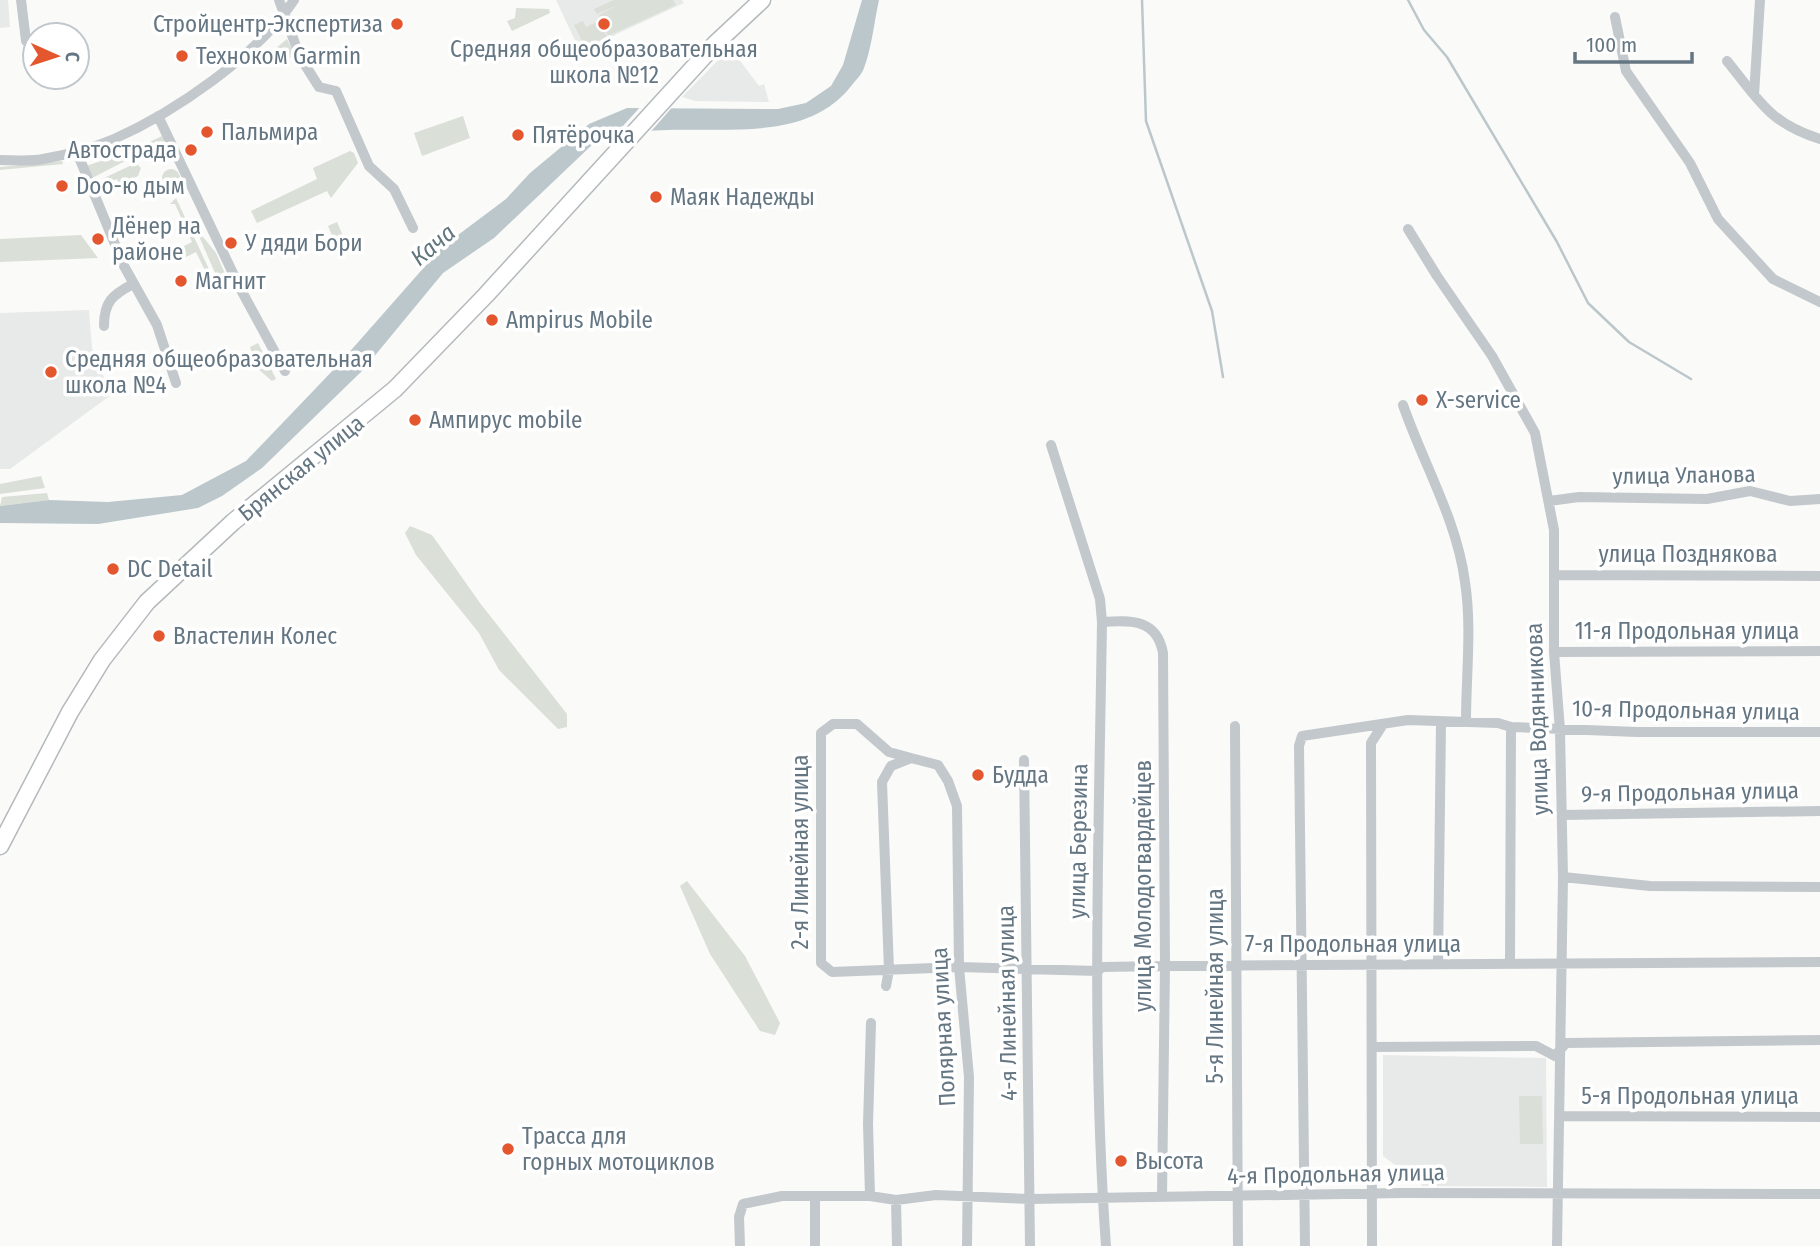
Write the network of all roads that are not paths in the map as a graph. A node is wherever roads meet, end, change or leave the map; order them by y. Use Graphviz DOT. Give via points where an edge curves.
graph roads {
  1 [pos="21,0"];
  2 [pos="279,0"];
  3 [pos="294,0"];
  4 [pos="762,0"];
  5 [pos="1760,0"];
  6 [pos="1615,16"];
  7 [pos="283,17"];
  8 [pos="24,21"];
  9 [pos="1727,61"];
  10 [pos="1754,95"];
  11 [pos="158,116"];
  12 [pos="1820,139"];
  13 [pos="76,150"];
  14 [pos="0,160"];
  15 [pos="413,228"];
  16 [pos="1408,229"];
  17 [pos="133,284"];
  18 [pos="1820,302"];
  19 [pos="104,326"];
  20 [pos="285,372"];
  21 [pos="176,383"];
  22 [pos="1403,405"];
  23 [pos="1051,444"];
  24 [pos="1820,499"];
  25 [pos="1549,501"];
  26 [pos="1555,575"];
  27 [pos="1820,576"];
  28 [pos="1102,622"];
  29 [pos="1820,651"];
  30 [pos="1555,652"];
  31 [pos="1466,721"];
  32 [pos="1441,723"];
  33 [pos="1235,726"];
  34 [pos="1382,726"];
  35 [pos="1511,727"];
  36 [pos="1560,730"];
  37 [pos="1820,732"];
  38 [pos="911,758"];
  39 [pos="1024,760"];
  40 [pos="1820,811"];
  41 [pos="1562,815"];
  42 [pos="0,846"];
  43 [pos="1563,877"];
  44 [pos="1820,887"];
  45 [pos="1820,962"];
  46 [pos="1438,963"];
  47 [pos="1510,964"];
  48 [pos="1370,965"];
  49 [pos="1561,965"];
  50 [pos="1166,966"];
  51 [pos="1237,966"];
  52 [pos="1303,966"];
  53 [pos="959,967"];
  54 [pos="1028,968"];
  55 [pos="889,970"];
  56 [pos="1098,971"];
  57 [pos="886,986"];
  58 [pos="871,1023"];
  59 [pos="1820,1040"];
  60 [pos="1373,1047"];
  61 [pos="1562,1049"];
  62 [pos="1560,1116"];
  63 [pos="1820,1117"];
  64 [pos="1558,1193"];
  65 [pos="1820,1194"];
  66 [pos="1372,1195"];
  67 [pos="870,1196"];
  68 [pos="969,1196"];
  69 [pos="1237,1196"];
  70 [pos="1305,1196"];
  71 [pos="1162,1197"];
  72 [pos="815,1198"];
  73 [pos="1102,1198"];
  74 [pos="1030,1199"];
  75 [pos="896,1200"];
  76 [pos="740,1246"];
  77 [pos="815,1246"];
  78 [pos="897,1246"];
  79 [pos="967,1246"];
  80 [pos="1030,1246"];
  81 [pos="1105,1246"];
  82 [pos="1238,1246"];
  83 [pos="1305,1246"];
  84 [pos="1372,1246"];
  85 [pos="1558,1246"];
  1 -- 8 [label="street"];
  2 -- 7 [label="street"];
  3 -- 7 [label="street"];
  4 -- 42 [label="highway, Брянская улица" via="394,389 233,522 147,601 83,691"];
  5 -- 10 [label="street"];
  6 -- 18 [label="street" via="1626,71 1690,163 1718,219 1773,279"];
  7 -- 11 [label="street" via="231,63"];
  7 -- 15 [label="street" via="300,57 319,87 336,91 369,166 394,189"];
  9 -- 10 [label="street"];
  10 -- 12 [label="street" via="1774,118"];
  11 -- 13 [label="street" via="113,140"];
  11 -- 20 [label="street"];
  13 -- 14 [label="street" via="40,160"];
  13 -- 17 [label="street"];
  16 -- 25 [label="street, улица Водянникова" via="1492,356 1535,433"];
  17 -- 19 [label="street" via="112,296 104,309"];
  17 -- 21 [label="street" via="158,325"];
  22 -- 31 [label="street" via="1434,480 1466,583"];
  23 -- 28 [label="street, улица Березина" via="1100,599"];
  24 -- 25 [label="street, улица Уланова" via="1790,501 1750,491 1707,499 1579,497"];
  25 -- 26 [label="street, улица Водянникова"];
  26 -- 27 [label="street, улица Позднякова"];
  26 -- 30 [label="street, улица Водянникова"];
  28 -- 50 [label="street, улица Молодогвардейцев" via="1138,622 1154,631 1161,642"];
  28 -- 56 [label="street, улица Березина"];
  29 -- 30 [label="street, 11-я Продольная улица"];
  30 -- 36 [label="street, улица Водянникова"];
  31 -- 32 [label="street, 10-я Продольная улица"];
  31 -- 35 [label="street, 10-я Продольная улица"];
  32 -- 34 [label="street, 10-я Продольная улица" via="1408,720"];
  32 -- 46 [label="street"];
  33 -- 51 [label="street, 5-я Линейная улица"];
  34 -- 48 [label="street" via="1371,743"];
  34 -- 52 [label="street, 10-я Продольная улица" via="1302,736"];
  35 -- 36 [label="street, 10-я Продольная улица"];
  35 -- 47 [label="street"];
  36 -- 37 [label="street, 10-я Продольная улица"];
  36 -- 41 [label="street, улица Водянникова"];
  38 -- 53 [label="street, Полярная улица" via="938,765 957,806"];
  38 -- 55 [label="street" via="891,765 882,782"];
  38 -- 55 [label="street, 2-я Линейная улица" via="889,752 857,724 833,724 821,733 821,963 837,974"];
  39 -- 54 [label="street, 4-я Линейная улица"];
  40 -- 41 [label="street, 9-я Продольная улица"];
  41 -- 43 [label="street, улица Водянникова"];
  43 -- 44 [label="street" via="1650,886"];
  43 -- 49 [label="street, улица Водянникова"];
  45 -- 49 [label="street, 7-я Продольная улица"];
  46 -- 47 [label="street, 7-я Продольная улица"];
  46 -- 48 [label="street, 7-я Продольная улица"];
  47 -- 49 [label="street, 7-я Продольная улица"];
  48 -- 52 [label="street, 7-я Продольная улица"];
  48 -- 60 [label="street"];
  49 -- 61 [label="street, улица Водянникова"];
  50 -- 51 [label="street, 7-я Продольная улица"];
  50 -- 56 [label="street, 7-я Продольная улица" via="1102,967"];
  50 -- 71 [label="street, улица Молодогвардейцев"];
  51 -- 52 [label="street, 7-я Продольная улица"];
  51 -- 69 [label="street, 5-я Линейная улица"];
  52 -- 70 [label="street"];
  53 -- 54 [label="street, 7-я Продольная улица"];
  53 -- 55 [label="street, 7-я Продольная улица"];
  53 -- 68 [label="street, Полярная улица" via="969,1077"];
  54 -- 56 [label="street, 7-я Продольная улица"];
  54 -- 74 [label="street, 4-я Линейная улица"];
  55 -- 57 [label="street"];
  56 -- 73 [label="street, улица Березина"];
  58 -- 67 [label="street"];
  59 -- 61 [label="street" via="1566,1043"];
  60 -- 61 [label="street" via="1536,1046 1555,1056"];
  60 -- 66 [label="street"];
  61 -- 62 [label="street, улица Водянникова"];
  62 -- 63 [label="street, 5-я Продольная улица"];
  62 -- 64 [label="street, улица Водянникова"];
  64 -- 65 [label="street, 4-я Продольная улица"];
  64 -- 66 [label="street, 4-я Продольная улица"];
  64 -- 85 [label="street, улица Водянникова"];
  66 -- 70 [label="street, 4-я Продольная улица"];
  66 -- 84 [label="street"];
  67 -- 72 [label="street, 4-я Продольная улица"];
  67 -- 75 [label="street, 4-я Продольная улица"];
  68 -- 74 [label="street, 4-я Продольная улица"];
  68 -- 75 [label="street, 4-я Продольная улица"];
  68 -- 79 [label="street, Полярная улица"];
  69 -- 70 [label="street, 4-я Продольная улица"];
  69 -- 71 [label="street, 4-я Продольная улица"];
  69 -- 82 [label="street, 5-я Линейная улица"];
  70 -- 83 [label="street"];
  71 -- 73 [label="street, 4-я Продольная улица"];
  72 -- 76 [label="street, 4-я Продольная улица" via="782,1196 743,1204"];
  72 -- 77 [label="street"];
  73 -- 74 [label="street, 4-я Продольная улица"];
  73 -- 81 [label="street, улица Березина"];
  74 -- 80 [label="street, 4-я Линейная улица"];
  75 -- 78 [label="street"];
}
